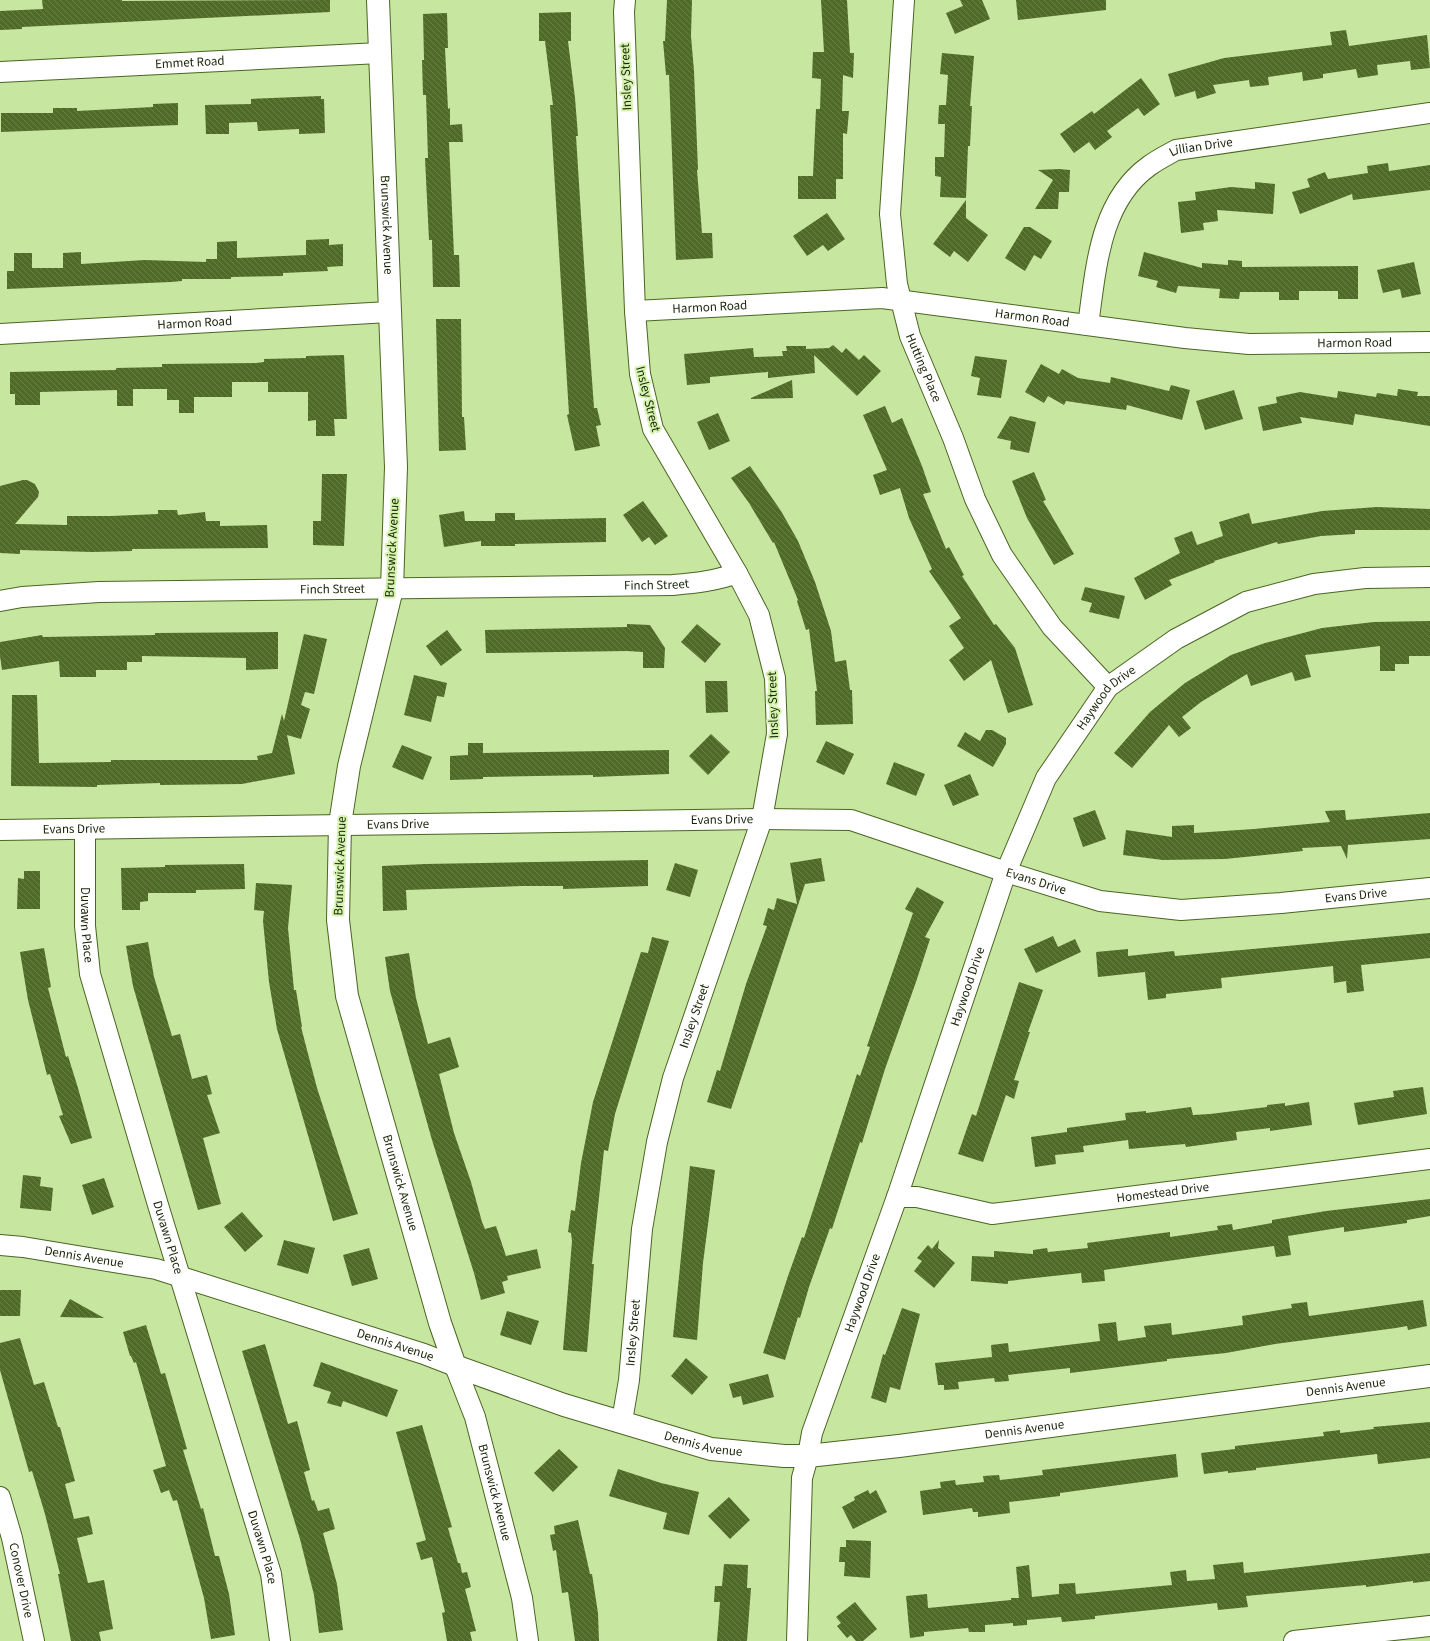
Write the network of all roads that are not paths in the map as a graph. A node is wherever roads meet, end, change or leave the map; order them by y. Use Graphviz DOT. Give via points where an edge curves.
graph roads {
  1 [pos="378,0"];
  2 [pos="625,0"];
  3 [pos="904,0"];
  4 [pos="380,53"];
  5 [pos="0,72"];
  6 [pos="1430,113"];
  7 [pos="900,300"];
  8 [pos="635,311"];
  9 [pos="389,312"];
  10 [pos="1088,325"];
  11 [pos="0,334"];
  12 [pos="1430,342"];
  13 [pos="737,573"];
  14 [pos="1430,577"];
  15 [pos="392,589"];
  16 [pos="0,601"];
  17 [pos="1108,687"];
  18 [pos="762,819"];
  19 [pos="340,824"];
  20 [pos="85,829"];
  21 [pos="0,830"];
  22 [pos="1006,872"];
  23 [pos="1430,888"];
  24 [pos="1430,1159"];
  25 [pos="897,1197"];
  26 [pos="0,1245"];
  27 [pos="180,1277"];
  28 [pos="455,1366"];
  29 [pos="1430,1376"];
  30 [pos="622,1421"];
  31 [pos="808,1456"];
  32 [pos="0,1497"];
  33 [pos="1430,1626"];
  34 [pos="34,1641"];
  35 [pos="280,1641"];
  36 [pos="528,1641"];
  37 [pos="796,1641"];
  38 [pos="1294,1641"];
  1 -- 4 [label="street, Brunswick Avenue"];
  2 -- 8 [label="street, Insley Street"];
  3 -- 7 [label="street, Hutting Place" via="890,214"];
  4 -- 5 [label="street, Emmet Road"];
  4 -- 9 [label="street, Brunswick Avenue"];
  6 -- 10 [label="street, Lillian Drive" via="1176,150 1148,166 1126,188 1110,218 1099,249"];
  7 -- 8 [label="street, Harmon Road" via="873,298"];
  7 -- 10 [label="street, Harmon Road"];
  7 -- 17 [label="street, Hutting Place" via="910,336 953,438 975,499 1002,555 1052,627"];
  8 -- 13 [label="street, Insley Street" via="640,374 653,429"];
  9 -- 11 [label="street, Harmon Road"];
  9 -- 15 [label="street, Brunswick Avenue" via="396,467"];
  10 -- 12 [label="street, Harmon Road" via="1249,344"];
  13 -- 15 [label="street, Finch Street" via="701,583 673,585"];
  13 -- 18 [label="street, Insley Street" via="759,615 775,678 777,734"];
  14 -- 17 [label="street, Haywood Drive" via="1365,578 1314,584 1246,602 1176,639"];
  15 -- 16 [label="street, Finch Street" via="99,592"];
  15 -- 19 [label="street, Brunswick Avenue" via="349,766"];
  17 -- 22 [label="street, Haywood Drive" via="1046,778"];
  18 -- 19 [label="street, Evans Drive"];
  18 -- 22 [label="street, Evans Drive" via="851,820"];
  18 -- 30 [label="street, Insley Street" via="673,1078 657,1142 642,1230 629,1380"];
  19 -- 20 [label="street, Evans Drive"];
  19 -- 28 [label="street, Brunswick Avenue" via="338,920 347,996 440,1323"];
  20 -- 21 [label="street, Evans Drive"];
  20 -- 27 [label="street, Duvawn Place" via="85,926 90,974"];
  22 -- 23 [label="street, Evans Drive" via="1100,901 1180,910"];
  22 -- 25 [label="street, Haywood Drive"];
  24 -- 25 [label="street, Homestead Drive" via="992,1214 917,1197"];
  25 -- 31 [label="street, Haywood Drive" via="812,1433"];
  26 -- 27 [label="street, Dennis Avenue" via="156,1269"];
  27 -- 28 [label="street, Dennis Avenue"];
  27 -- 35 [label="street, Duvawn Place" via="270,1574"];
  28 -- 30 [label="street, Dennis Avenue" via="564,1405"];
  28 -- 36 [label="street, Brunswick Avenue" via="477,1425 522,1598"];
  29 -- 31 [label="street, Dennis Avenue"];
  30 -- 31 [label="street, Dennis Avenue" via="711,1449"];
  31 -- 37 [label="street, Haywood Drive" via="802,1478"];
  32 -- 34 [label="street, Conover Drive" via="12,1538"];
  33 -- 38 [label="street"];
}
